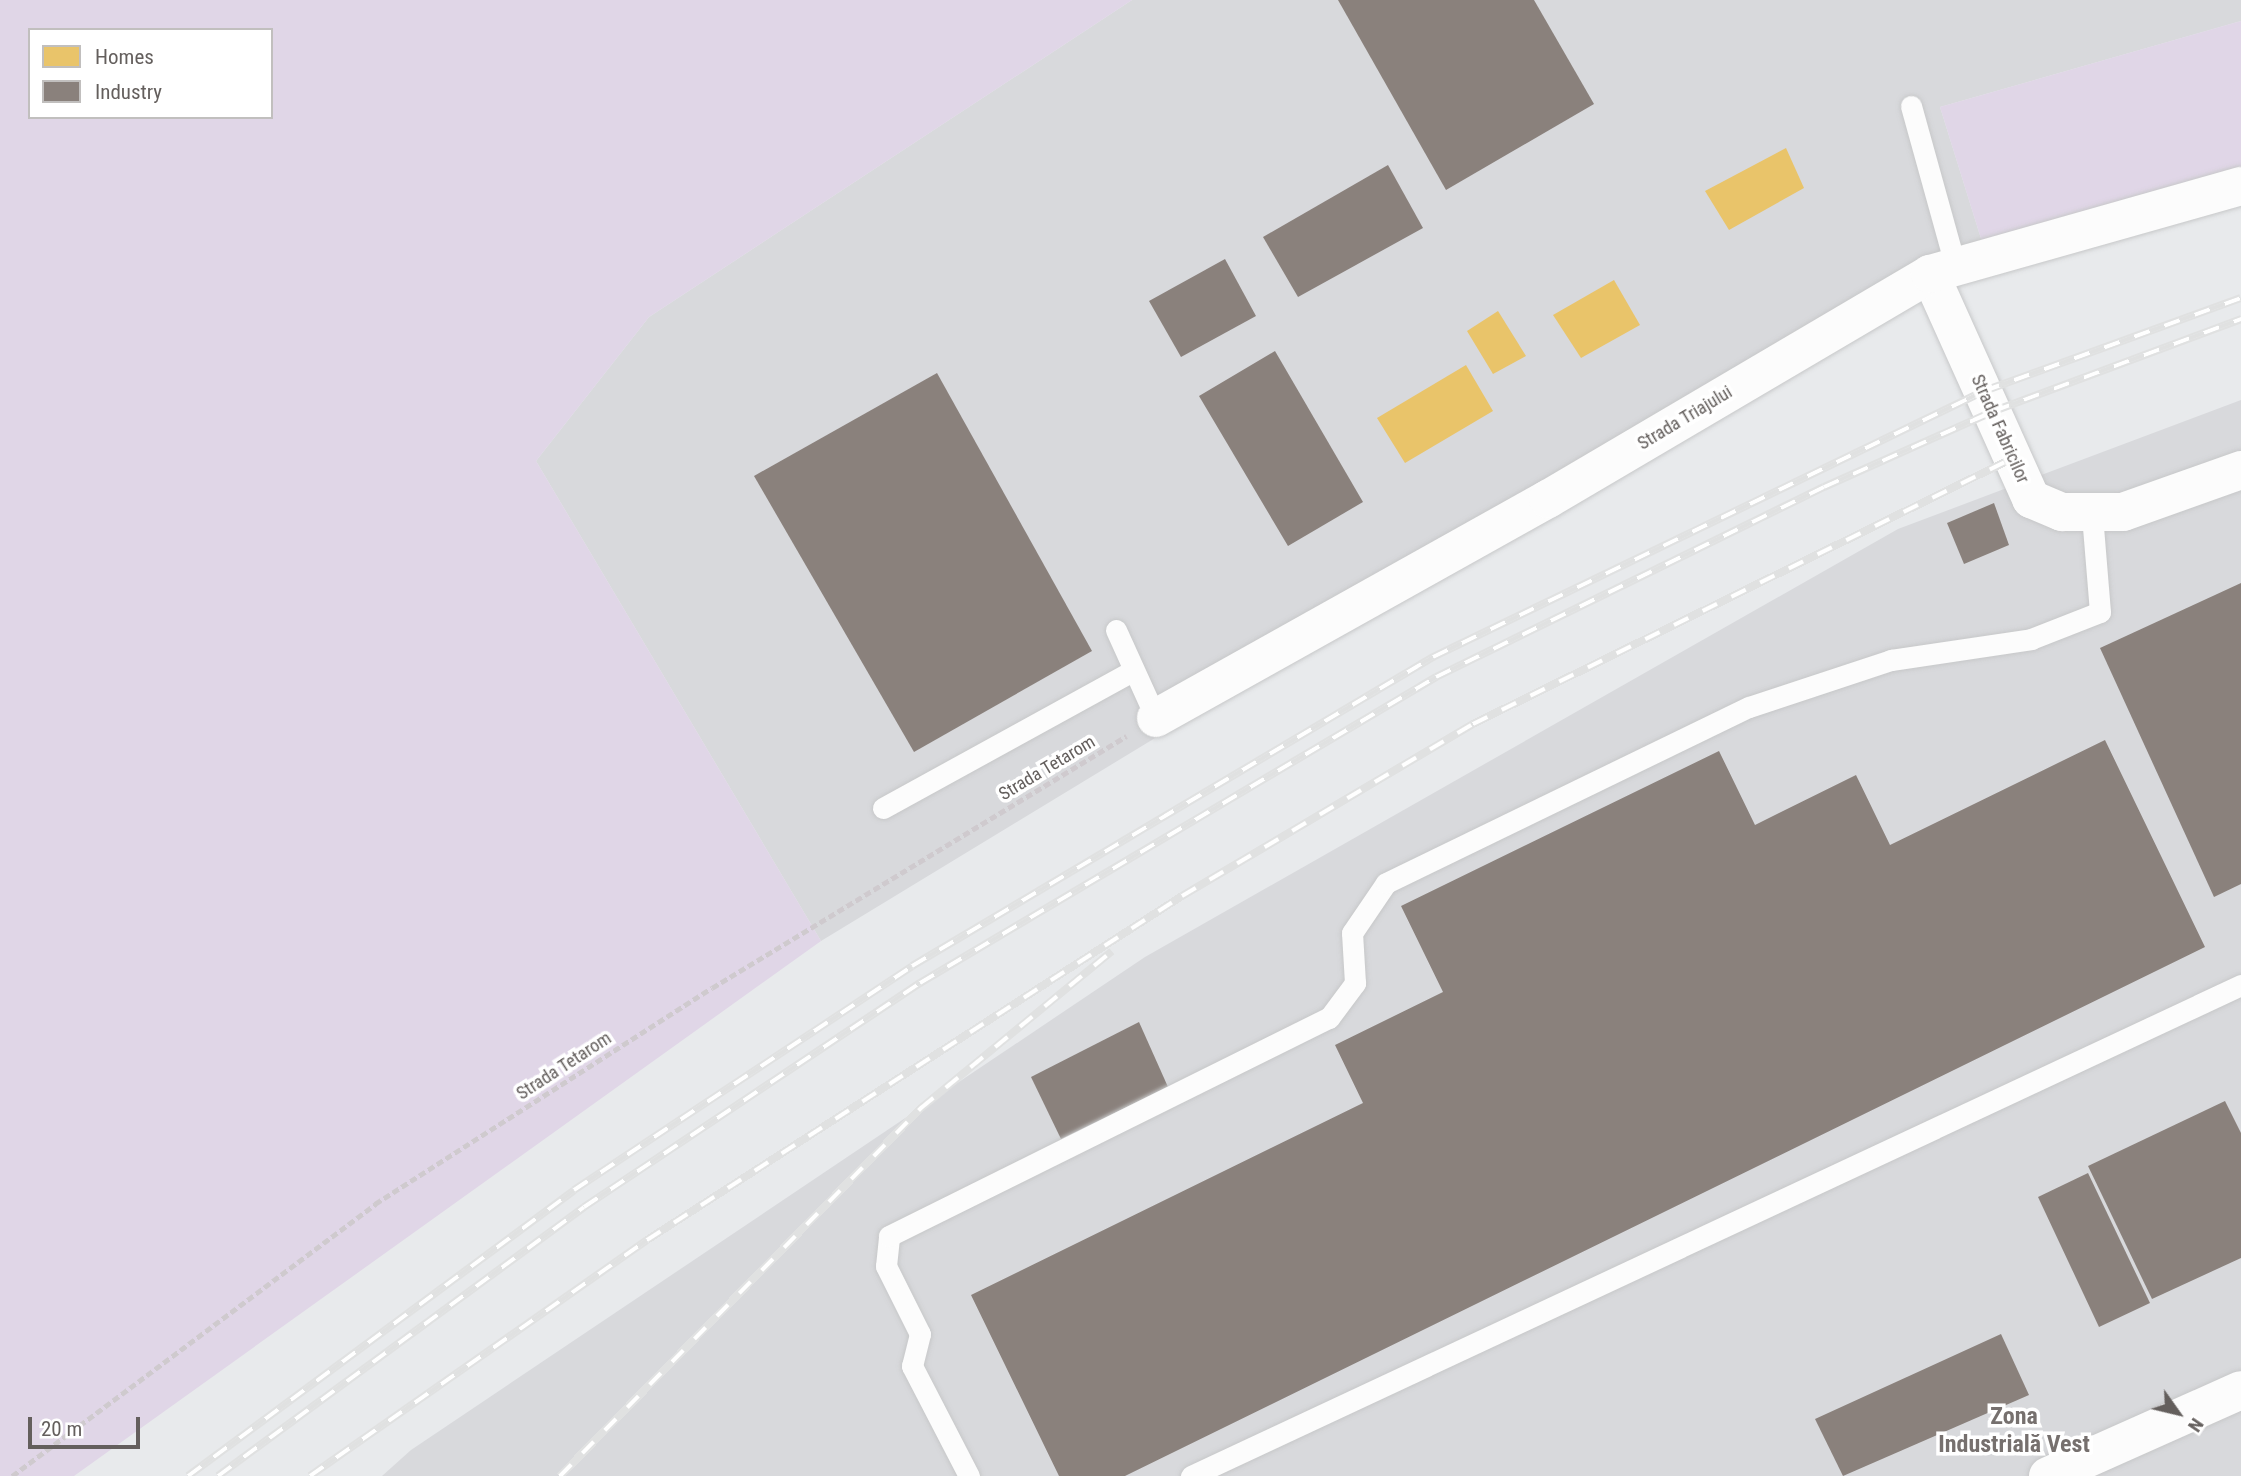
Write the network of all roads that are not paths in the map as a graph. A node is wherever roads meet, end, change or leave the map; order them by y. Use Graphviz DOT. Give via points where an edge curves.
graph roads {
  1 [pos="1911,106"];
  2 [pos="2241,186"];
  3 [pos="1942,270"];
  4 [pos="2241,470"];
  5 [pos="2092,515"];
  6 [pos="1116,630"];
  7 [pos="1134,670"];
  8 [pos="1156,718"];
  9 [pos="883,808"];
  10 [pos="2241,985"];
  11 [pos="2241,1390"];
  12 [pos="969,1476"];
  13 [pos="1191,1476"];
  14 [pos="2048,1476"];
  1 -- 3 [label="lane"];
  2 -- 3 [label="street, Strada Triajului"];
  3 -- 5 [label="street, Strada Fabricilor" via="2031,499"];
  3 -- 8 [label="street, Strada Triajului" via="1548,499"];
  4 -- 5 [label="street, Strada Fabricilor" via="2123,512"];
  5 -- 12 [label="lane" via="2100,612 2031,639 1891,660 1749,707 1386,883 1352,933 1355,983 1329,1018 889,1236 886,1266 920,1334 912,1366"];
  6 -- 7 [label="lane"];
  7 -- 8 [label="lane"];
  7 -- 9 [label="lane"];
  10 -- 13 [label="lane"];
  11 -- 14 [label="street"];
}
